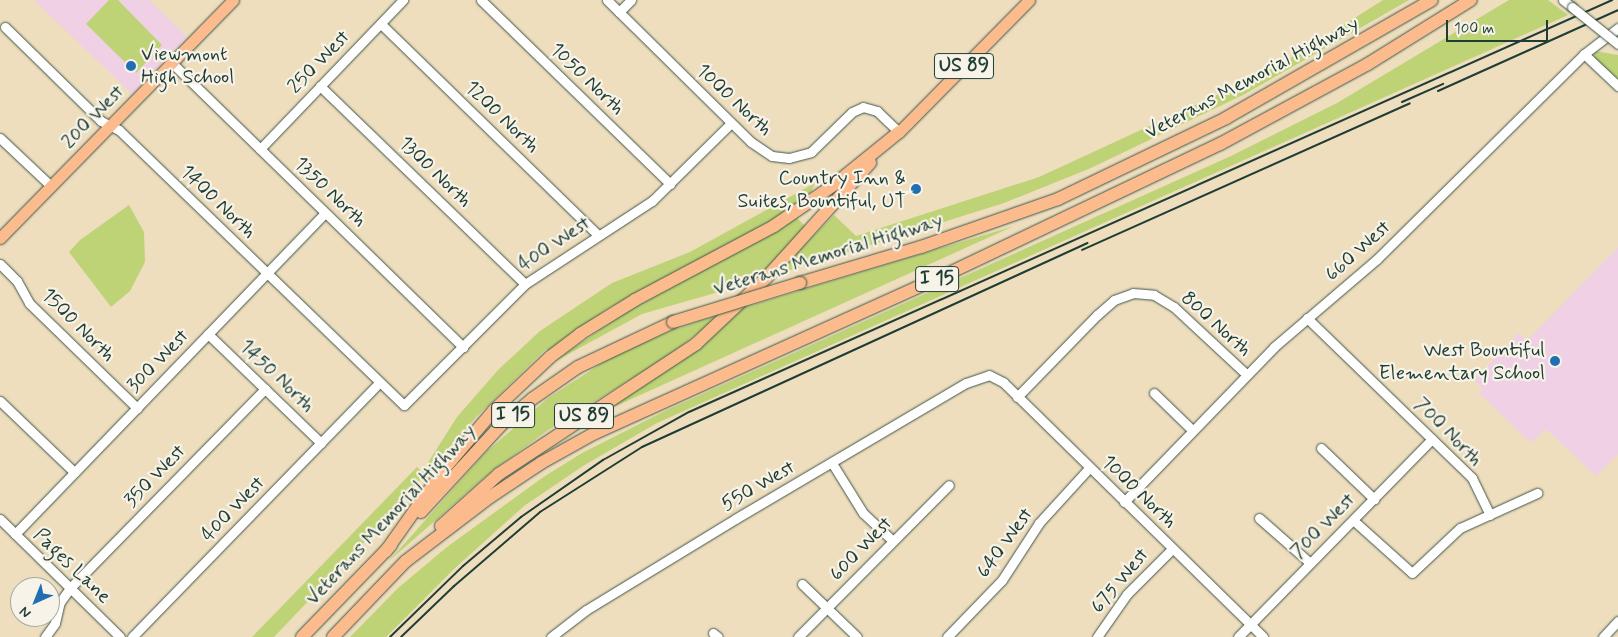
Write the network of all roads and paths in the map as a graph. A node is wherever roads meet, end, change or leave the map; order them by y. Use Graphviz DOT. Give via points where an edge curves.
graph roads {
  1 [pos="233,0"];
  2 [pos="404,0"];
  3 [pos="481,0"];
  4 [pos="607,0"];
  5 [pos="631,0"];
  6 [pos="1029,0"];
  7 [pos="1432,0"];
  8 [pos="1471,0"];
  9 [pos="1563,0"];
  10 [pos="619,12"];
  11 [pos="381,24"];
  12 [pos="5,27"];
  13 [pos="1618,28"];
  14 [pos="1618,44"];
  15 [pos="1584,54"];
  16 [pos="172,63"];
  17 [pos="320,86"];
  18 [pos="1618,86"];
  19 [pos="731,123"];
  20 [pos="111,125"];
  21 [pos="899,132"];
  22 [pos="0,138"];
  23 [pos="260,149"];
  24 [pos="670,184"];
  25 [pos="51,186"];
  26 [pos="326,213"];
  27 [pos="598,235"];
  28 [pos="0,238"];
  29 [pos="0,264"];
  30 [pos="267,274"];
  31 [pos="525,284"];
  32 [pos="1307,318"];
  33 [pos="208,334"];
  34 [pos="463,347"];
  35 [pos="989,374"];
  36 [pos="1246,374"];
  37 [pos="379,383"];
  38 [pos="265,389"];
  39 [pos="1154,393"];
  40 [pos="1017,396"];
  41 [pos="0,401"];
  42 [pos="404,405"];
  43 [pos="137,408"];
  44 [pos="1192,430"];
  45 [pos="1432,439"];
  46 [pos="321,443"];
  47 [pos="1320,448"];
  48 [pos="832,464"];
  49 [pos="1089,468"];
  50 [pos="74,472"];
  51 [pos="949,485"];
  52 [pos="1537,493"];
  53 [pos="1374,499"];
  54 [pos="1124,502"];
  55 [pos="1490,515"];
  56 [pos="1259,518"];
  57 [pos="0,519"];
  58 [pos="1353,520"];
  59 [pos="15,534"];
  60 [pos="893,541"];
  61 [pos="1172,549"];
  62 [pos="386,551"];
  63 [pos="406,561"];
  64 [pos="1310,564"];
  65 [pos="802,584"];
  66 [pos="70,588"];
  67 [pos="828,608"];
  68 [pos="1618,621"];
  69 [pos="1250,625"];
  70 [pos="558,635"];
  71 [pos="45,637"];
  72 [pos="120,637"];
  73 [pos="132,637"];
  74 [pos="302,637"];
  75 [pos="334,637"];
  76 [pos="798,637"];
  77 [pos="857,637"];
  78 [pos="948,637"];
  79 [pos="1097,637"];
  80 [pos="1238,637"];
  81 [pos="1263,637"];
  82 [pos="1603,637"];
  1 -- 16 [label="main road, 200 West"];
  2 -- 11 [label="street, 250 West"];
  3 -- 24 [label="street, 1050 North"];
  4 -- 10 [label="street, 1000 North"];
  5 -- 10 [label="street"];
  6 -- 21 [label="main road, US 89"];
  7 -- 62 [label="highway, Veterans Memorial Highway / I 15, bridge" via="1226,118 1058,199 930,244 673,322 578,367 501,425"];
  8 -- 63 [label="highway, Veterans Memorial Highway / I 15" via="1368,64 1220,144 943,276 595,433 490,497"];
  9 -- 14 [label="street, bridge"];
  10 -- 19 [label="street, 1000 North"];
  11 -- 17 [label="street, 250 West"];
  11 -- 27 [label="street, 1200 North"];
  12 -- 20 [label="street, 1400 North" via="101,121"];
  13 -- 15 [label="street, 660 West"];
  15 -- 18 [label="street"];
  15 -- 32 [label="street, 660 West" via="1406,232"];
  16 -- 20 [label="main road, 200 West"];
  16 -- 23 [label="street, 1350 North"];
  17 -- 23 [label="street, 250 West"];
  17 -- 31 [label="street, 1300 North"];
  19 -- 21 [label="street, 1000 North" via="761,150 783,158 800,156 815,149 852,112 864,107 877,111"];
  19 -- 24 [label="street, 400 West"];
  20 -- 25 [label="main road, 200 West"];
  20 -- 30 [label="street, 1400 North"];
  21 -- 62 [label="highway, US 89" via="836,184 774,226 636,300 580,334 550,357 494,410 444,469"];
  21 -- 63 [label="highway, US 89" via="724,319 668,363 498,474"];
  22 -- 25 [label="street"];
  23 -- 26 [label="street, 1350 North"];
  24 -- 27 [label="street, 400 West" via="652,201"];
  25 -- 28 [label="main road, 200 West"];
  26 -- 30 [label="street, 300 West"];
  26 -- 34 [label="street, 1350 North"];
  27 -- 31 [label="street, 400 West"];
  29 -- 43 [label="street, 1500 North" via="17,281 29,303"];
  30 -- 33 [label="street, 300 West"];
  30 -- 37 [label="street, 1400 North"];
  31 -- 34 [label="street, 400 West"];
  32 -- 36 [label="street, 660 West"];
  32 -- 45 [label="street, 700 North"];
  33 -- 38 [label="street, 1450 North"];
  33 -- 43 [label="street, 300 West"];
  34 -- 42 [label="street, 400 West"];
  35 -- 40 [label="street, 1000 North"];
  35 -- 48 [label="street, 550 West" via="966,383"];
  36 -- 40 [label="street, 800 North" via="1174,307 1154,295 1133,293 1114,300 1096,315"];
  36 -- 44 [label="street, 660 West"];
  37 -- 42 [label="street, 1400 North"];
  37 -- 46 [label="street, 400 West"];
  38 -- 46 [label="street, 1450 North"];
  38 -- 66 [label="street, 350 West"];
  39 -- 44 [label="street"];
  40 -- 49 [label="street, 1000 North"];
  41 -- 50 [label="street"];
  43 -- 50 [label="street, 300 West"];
  44 -- 54 [label="street, 660 West"];
  45 -- 53 [label="street, 700 West"];
  45 -- 55 [label="street, 700 North" via="1472,478"];
  46 -- 73 [label="street, 400 West"];
  47 -- 53 [label="street"];
  48 -- 60 [label="street" via="863,513"];
  48 -- 70 [label="street, 550 West" via="586,610"];
  49 -- 54 [label="street, 1000 North"];
  49 -- 78 [label="street, 640 West" via="1039,523 1002,580"];
  50 -- 59 [label="street, 300 West"];
  51 -- 60 [label="street, 600 West"];
  52 -- 55 [label="street"];
  53 -- 58 [label="street, 700 West"];
  54 -- 61 [label="street, 1000 North"];
  55 -- 58 [label="street" via="1460,528 1412,573"];
  56 -- 64 [label="street"];
  57 -- 59 [label="street, Pages Lane"];
  58 -- 64 [label="street, 700 West"];
  59 -- 66 [label="street, Pages Lane"];
  60 -- 67 [label="street, 600 West"];
  61 -- 69 [label="street, 1000 North"];
  61 -- 79 [label="street, 675 West" via="1127,594"];
  62 -- 74 [label="highway, Veterans Memorial Highway / I 15"];
  63 -- 75 [label="highway, Veterans Memorial Highway / I 15"];
  64 -- 69 [label="street, 700 West"];
  65 -- 67 [label="street"];
  66 -- 71 [label="street, 350 West" via="60,602 56,623"];
  66 -- 72 [label="street, Pages Lane"];
  67 -- 76 [label="street, 600 West"];
  67 -- 77 [label="street"];
  68 -- 82 [label="street"];
  69 -- 80 [label="street, 700 West"];
  69 -- 81 [label="street, 1000 North"];
}
